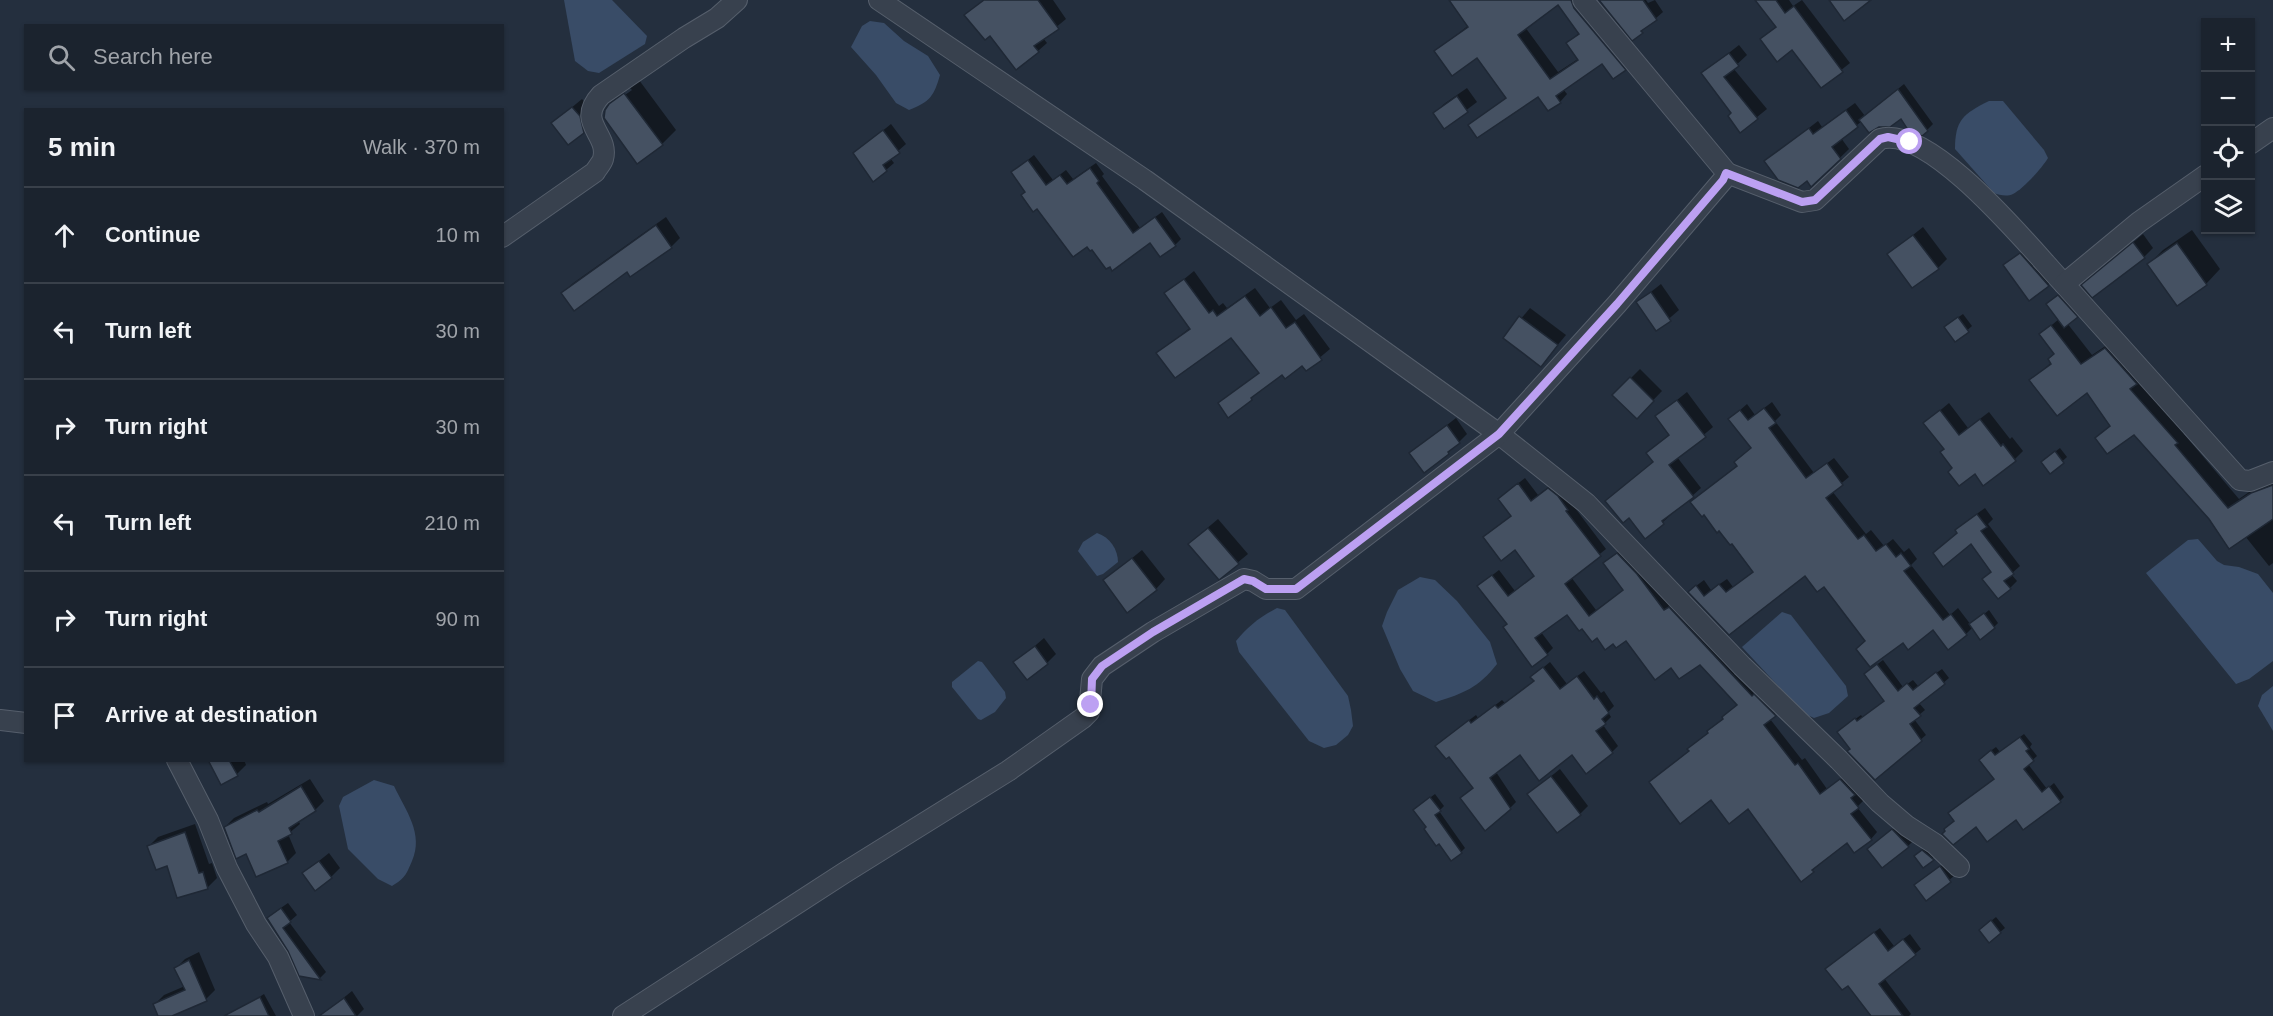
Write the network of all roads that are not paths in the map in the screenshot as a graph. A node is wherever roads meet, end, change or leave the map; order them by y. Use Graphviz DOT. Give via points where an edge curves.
graph roads {
  1 [pos="736,0"];
  2 [pos="879,0"];
  3 [pos="1583,0"];
  4 [pos="2273,128"];
  5 [pos="2255,141"];
  6 [pos="1726,173"];
  7 [pos="2201,179"];
  8 [pos="504,236"];
  9 [pos="2064,284"];
  10 [pos="1499,434"];
  11 [pos="2273,472"];
  12 [pos="0,720"];
  13 [pos="24,723"];
  14 [pos="178,762"];
  15 [pos="1959,867"];
  16 [pos="304,1016"];
  17 [pos="623,1016"];
  1 -- 8 [label="street" via="717,18 593,103 590,116 603,147 603,159 595,172"];
  2 -- 10 [label="street" via="1145,180"];
  3 -- 6 [label="street"];
  4 -- 5 [label="street"];
  6 -- 9 [label="street" via="1809,202 1880,139 1910,142 1934,154 1983,196"];
  6 -- 10 [label="street" via="1617,304"];
  7 -- 9 [label="street" via="2139,222"];
  9 -- 11 [label="street" via="2240,480 2250,481"];
  10 -- 15 [label="street" via="1586,503 1880,803"];
  10 -- 17 [label="street" via="1296,589 1266,589 1244,579 1109,661 1095,672 1089,712 1083,718 1008,771"];
  12 -- 13 [label="street"];
  14 -- 16 [label="street" via="227,868 278,957"];
}
